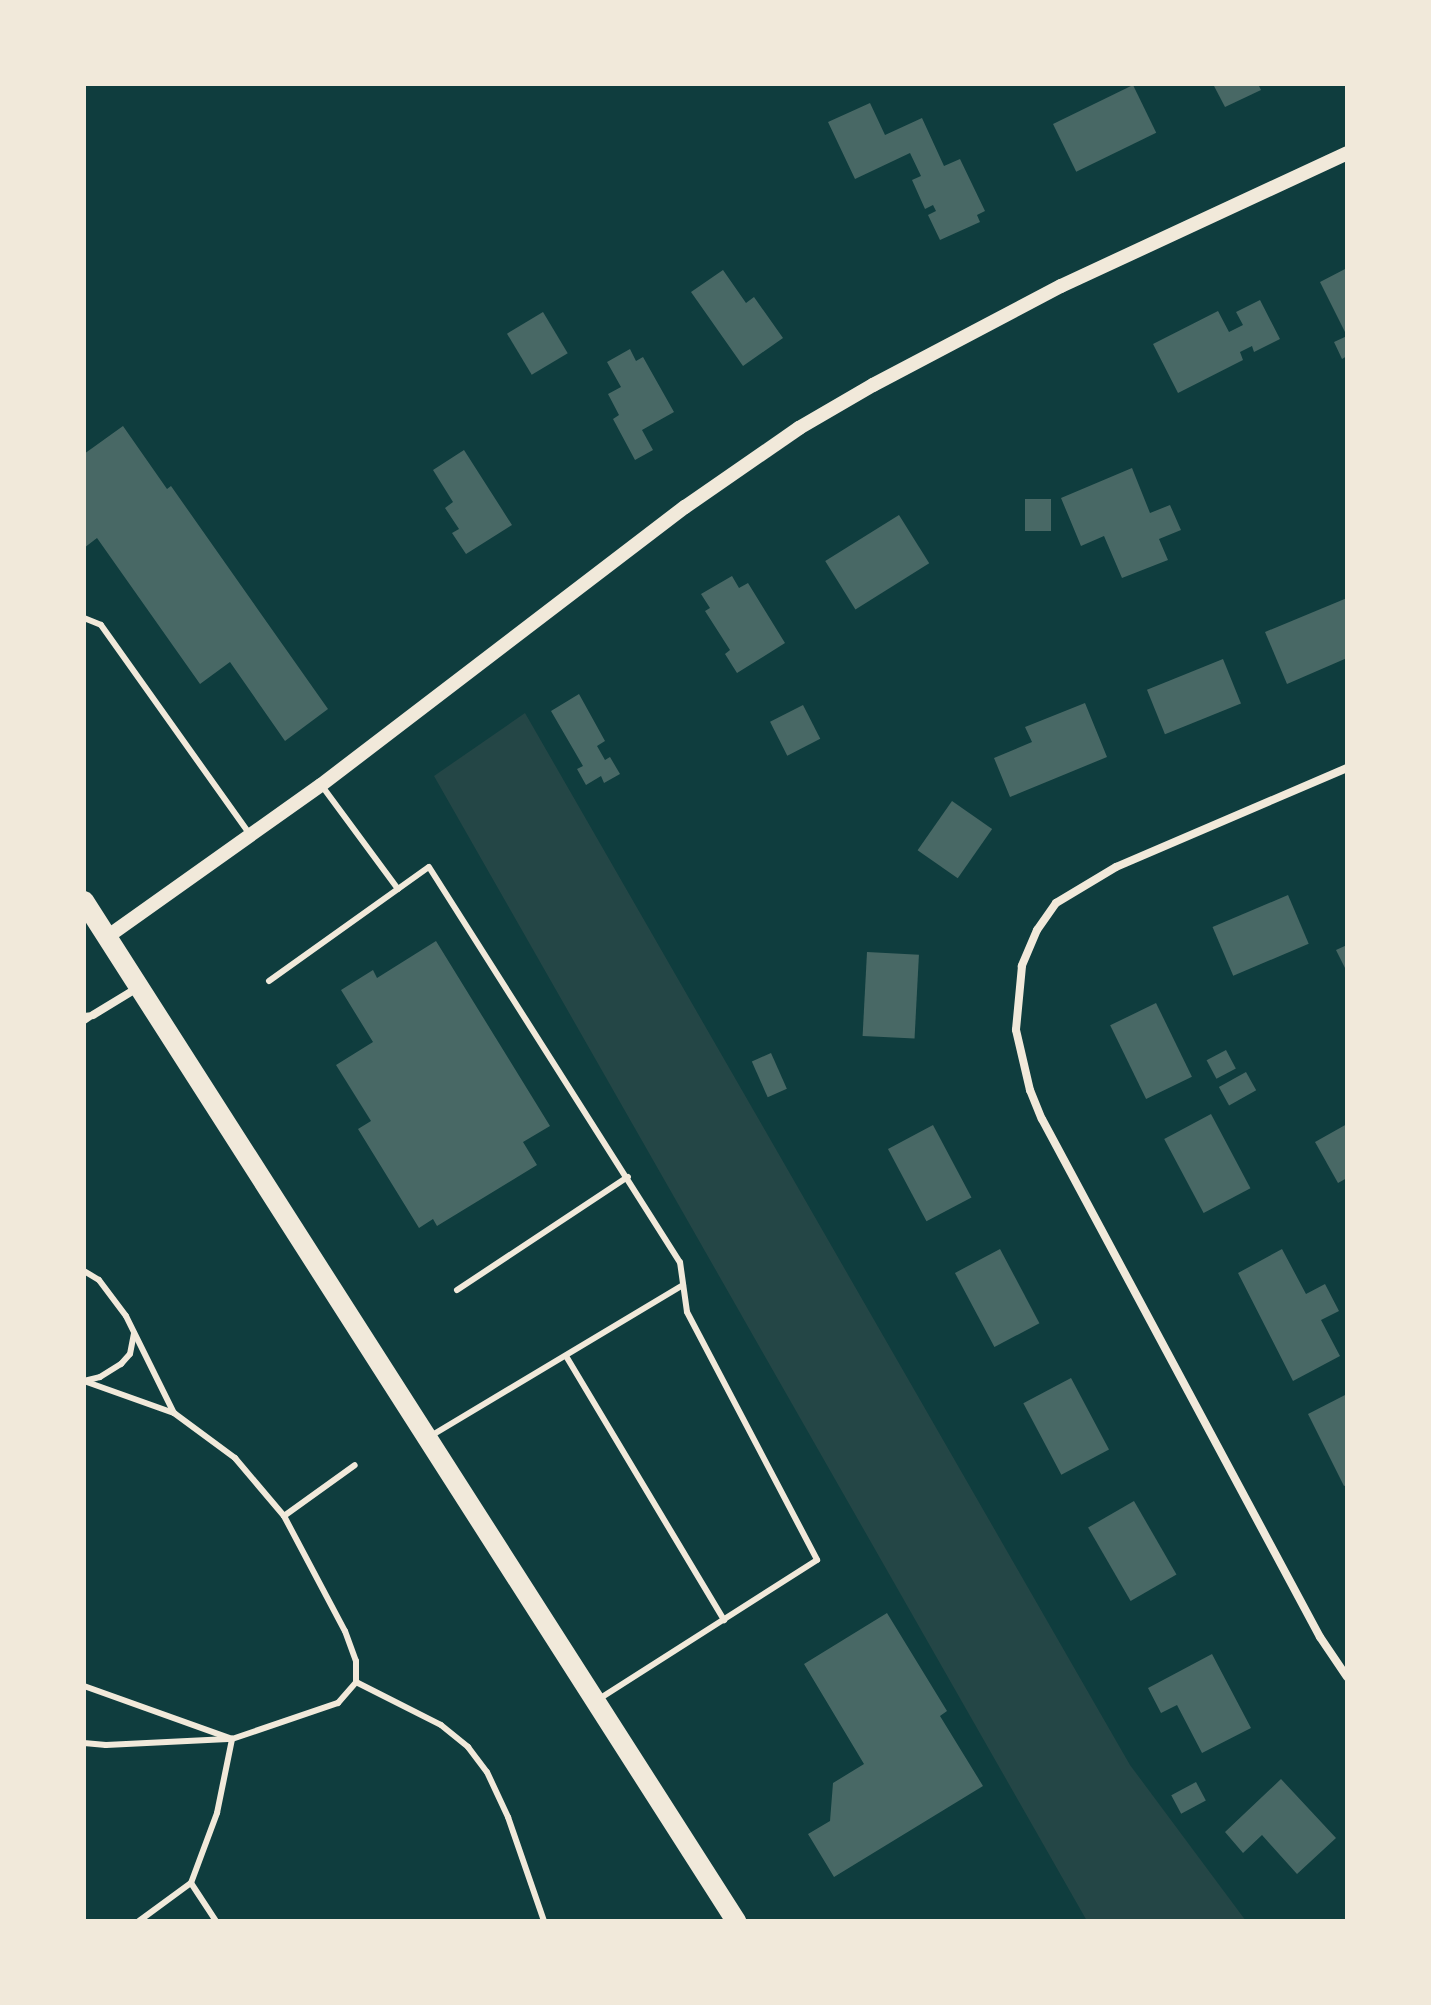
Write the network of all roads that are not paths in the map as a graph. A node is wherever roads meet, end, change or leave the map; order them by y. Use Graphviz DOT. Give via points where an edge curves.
graph roads {
  1 [pos="1347,153"];
  2 [pos="84,618"];
  3 [pos="1347,768"];
  4 [pos="321,785"];
  5 [pos="251,836"];
  6 [pos="398,889"];
  7 [pos="84,901"];
  8 [pos="107,937"];
  9 [pos="269,981"];
  10 [pos="140,987"];
  11 [pos="87,1017"];
  12 [pos="628,1177"];
  13 [pos="84,1271"];
  14 [pos="683,1285"];
  15 [pos="457,1290"];
  16 [pos="134,1331"];
  17 [pos="566,1356"];
  18 [pos="174,1413"];
  19 [pos="429,1437"];
  20 [pos="355,1465"];
  21 [pos="284,1516"];
  22 [pos="724,1620"];
  23 [pos="1347,1677"];
  24 [pos="356,1682"];
  25 [pos="84,1686"];
  26 [pos="596,1701"];
  27 [pos="232,1739"];
  28 [pos="84,1743"];
  29 [pos="191,1883"];
  30 [pos="139,1921"];
  31 [pos="216,1921"];
  32 [pos="544,1921"];
  33 [pos="736,1921"];
  1 -- 4 [label="street" via="1061,286 799,428 685,507"];
  2 -- 5 [label="lane" via="101,625"];
  3 -- 23 [label="street" via="1116,867 1056,903 1022,966 1016,1030 1042,1119 1320,1637"];
  4 -- 5 [label="street"];
  4 -- 6 [label="lane"];
  5 -- 8 [label="street"];
  6 -- 9 [label="lane"];
  6 -- 12 [label="lane" via="429,867"];
  7 -- 8 [label="main road"];
  8 -- 10 [label="main road"];
  10 -- 11 [label="street"];
  10 -- 19 [label="main road"];
  12 -- 14 [label="lane" via="680,1262"];
  12 -- 15 [label="lane"];
  13 -- 16 [label="lane" via="99,1280"];
  14 -- 17 [label="lane"];
  14 -- 22 [label="lane" via="687,1312 817,1560"];
  16 -- 18 [label="lane"];
  16 -- 18 [label="lane" via="130,1354 121,1364 84,1381"];
  17 -- 19 [label="lane"];
  17 -- 22 [label="lane"];
  18 -- 21 [label="lane" via="235,1458"];
  19 -- 26 [label="main road"];
  20 -- 21 [label="lane"];
  21 -- 24 [label="lane" via="345,1631 356,1661"];
  22 -- 26 [label="lane"];
  24 -- 27 [label="lane" via="338,1703"];
  24 -- 32 [label="lane" via="441,1725 468,1747 487,1772 508,1817"];
  25 -- 27 [label="lane"];
  26 -- 33 [label="main road"];
  27 -- 28 [label="lane"];
  27 -- 29 [label="lane" via="217,1813"];
  29 -- 30 [label="lane"];
  29 -- 31 [label="lane"];
}
